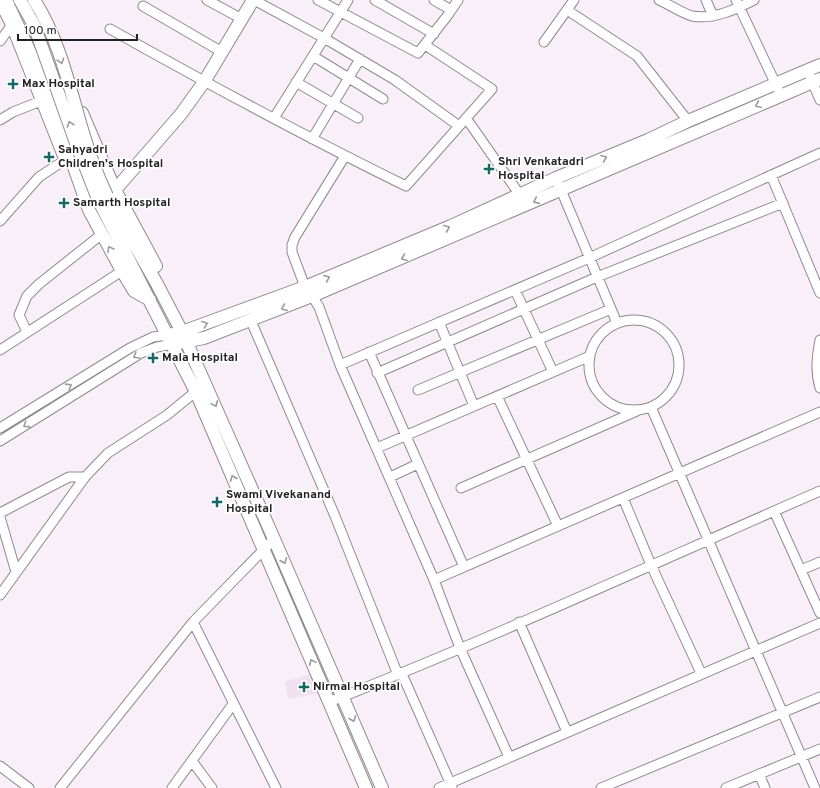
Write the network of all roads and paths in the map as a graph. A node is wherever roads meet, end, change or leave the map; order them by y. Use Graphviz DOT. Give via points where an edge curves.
graph roads {
  1 [pos="6,0"];
  2 [pos="20,0"];
  3 [pos="34,0"];
  4 [pos="207,0"];
  5 [pos="254,0"];
  6 [pos="318,0"];
  7 [pos="348,0"];
  8 [pos="375,0"];
  9 [pos="434,0"];
  10 [pos="458,0"];
  11 [pos="574,0"];
  12 [pos="659,0"];
  13 [pos="706,0"];
  14 [pos="754,0"];
  15 [pos="0,4"];
  16 [pos="737,4"];
  17 [pos="143,6"];
  18 [pos="451,10"];
  19 [pos="566,10"];
  20 [pos="341,12"];
  21 [pos="713,16"];
  22 [pos="242,20"];
  23 [pos="11,26"];
  24 [pos="110,30"];
  25 [pos="434,34"];
  26 [pos="324,38"];
  27 [pos="0,41"];
  28 [pos="544,42"];
  29 [pos="425,45"];
  30 [pos="222,52"];
  31 [pos="313,56"];
  32 [pos="360,59"];
  33 [pos="820,65"];
  34 [pos="813,77"];
  35 [pos="348,78"];
  36 [pos="204,82"];
  37 [pos="296,82"];
  38 [pos="47,89"];
  39 [pos="778,90"];
  40 [pos="382,99"];
  41 [pos="820,100"];
  42 [pos="46,102"];
  43 [pos="334,104"];
  44 [pos="274,118"];
  45 [pos="358,118"];
  46 [pos="466,118"];
  47 [pos="0,120"];
  48 [pos="688,121"];
  49 [pos="459,126"];
  50 [pos="312,139"];
  51 [pos="820,153"];
  52 [pos="345,156"];
  53 [pos="67,158"];
  54 [pos="771,175"];
  55 [pos="556,178"];
  56 [pos="560,190"];
  57 [pos="107,195"];
  58 [pos="520,195"];
  59 [pos="783,203"];
  60 [pos="0,221"];
  61 [pos="102,234"];
  62 [pos="589,258"];
  63 [pos="122,271"];
  64 [pos="597,277"];
  65 [pos="515,290"];
  66 [pos="308,292"];
  67 [pos="162,293"];
  68 [pos="820,293"];
  69 [pos="150,300"];
  70 [pos="611,309"];
  71 [pos="524,310"];
  72 [pos="251,321"];
  73 [pos="439,322"];
  74 [pos="617,323"];
  75 [pos="27,332"];
  76 [pos="184,337"];
  77 [pos="170,339"];
  78 [pos="820,340"];
  79 [pos="538,341"];
  80 [pos="448,342"];
  81 [pos="0,350"];
  82 [pos="369,352"];
  83 [pos="590,356"];
  84 [pos="340,365"];
  85 [pos="553,372"];
  86 [pos="377,373"];
  87 [pos="460,374"];
  88 [pos="206,384"];
  89 [pos="820,388"];
  90 [pos="418,390"];
  91 [pos="196,392"];
  92 [pos="497,396"];
  93 [pos="474,406"];
  94 [pos="650,407"];
  95 [pos="641,410"];
  96 [pos="820,412"];
  97 [pos="0,428"];
  98 [pos="405,436"];
  99 [pos="0,441"];
  100 [pos="377,448"];
  101 [pos="527,460"];
  102 [pos="418,464"];
  103 [pos="680,473"];
  104 [pos="84,477"];
  105 [pos="390,477"];
  106 [pos="461,488"];
  107 [pos="820,491"];
  108 [pos="623,498"];
  109 [pos="774,511"];
  110 [pos="0,513"];
  111 [pos="0,517"];
  112 [pos="558,526"];
  113 [pos="274,539"];
  114 [pos="708,539"];
  115 [pos="263,550"];
  116 [pos="820,562"];
  117 [pos="651,565"];
  118 [pos="464,567"];
  119 [pos="801,570"];
  120 [pos="16,572"];
  121 [pos="434,580"];
  122 [pos="0,595"];
  123 [pos="820,613"];
  124 [pos="193,622"];
  125 [pos="520,622"];
  126 [pos="820,623"];
  127 [pos="460,648"];
  128 [pos="756,650"];
  129 [pos="400,674"];
  130 [pos="701,674"];
  131 [pos="343,697"];
  132 [pos="820,697"];
  133 [pos="330,702"];
  134 [pos="233,704"];
  135 [pos="783,713"];
  136 [pos="567,732"];
  137 [pos="820,749"];
  138 [pos="801,756"];
  139 [pos="508,758"];
  140 [pos="192,761"];
  141 [pos="0,766"];
  142 [pos="759,774"];
  143 [pos="452,785"];
  144 [pos="28,788"];
  145 [pos="60,788"];
  146 [pos="172,788"];
  147 [pos="212,788"];
  148 [pos="276,788"];
  149 [pos="366,788"];
  150 [pos="382,788"];
  151 [pos="439,788"];
  152 [pos="601,788"];
  153 [pos="726,788"];
  154 [pos="765,788"];
  155 [pos="815,788"];
  1 -- 38 [label="main road"];
  57 -- 2 [label="main road, one-way, bridge" via="34,25"];
  3 -- 57 [label="main road, one-way, bridge" via="55,42 84,137"];
  4 -- 22 [label="street"];
  5 -- 22 [label="main road"];
  5 -- 26 [label="street"];
  6 -- 20 [label="street"];
  7 -- 20 [label="street"];
  8 -- 25 [label="street"];
  9 -- 18 [label="street"];
  10 -- 18 [label="street"];
  11 -- 19 [label="street"];
  12 -- 21 [label="street" via="692,16"];
  13 -- 21 [label="street"];
  14 -- 16 [label="street"];
  15 -- 23 [label="street"];
  16 -- 21 [label="street"];
  16 -- 39 [label="street"];
  17 -- 30 [label="street"];
  18 -- 25 [label="street"];
  19 -- 28 [label="street"];
  19 -- 48 [label="street" via="637,56"];
  20 -- 26 [label="street"];
  20 -- 29 [label="street" via="416,53"];
  22 -- 30 [label="main road"];
  23 -- 27 [label="street"];
  23 -- 42 [label="street"];
  24 -- 36 [label="street"];
  25 -- 29 [label="street"];
  26 -- 31 [label="street"];
  26 -- 32 [label="street"];
  29 -- 46 [label="street" via="492,89"];
  30 -- 36 [label="main road"];
  31 -- 35 [label="street"];
  31 -- 37 [label="street"];
  32 -- 35 [label="street"];
  32 -- 49 [label="street" via="395,80"];
  33 -- 34 [label="main road"];
  34 -- 39 [label="main road"];
  34 -- 41 [label="street"];
  35 -- 40 [label="street"];
  35 -- 43 [label="street"];
  36 -- 44 [label="street"];
  36 -- 57 [label="main road" via="181,114"];
  37 -- 43 [label="street"];
  37 -- 44 [label="street"];
  38 -- 42 [label="main road"];
  38 -- 57 [label="main road" via="80,110"];
  39 -- 48 [label="main road"];
  39 -- 56 [label="main road, one-way"];
  42 -- 47 [label="street" via="12,112"];
  42 -- 53 [label="main road"];
  43 -- 45 [label="street"];
  43 -- 50 [label="street"];
  44 -- 50 [label="street"];
  46 -- 49 [label="street"];
  46 -- 58 [label="street"];
  55 -- 48 [label="main road, one-way"];
  49 -- 52 [label="street" via="406,186"];
  50 -- 52 [label="street"];
  51 -- 54 [label="street"];
  52 -- 66 [label="street" via="292,244 292,252"];
  53 -- 60 [label="street" via="39,177"];
  53 -- 61 [label="main road"];
  54 -- 59 [label="street"];
  54 -- 62 [label="street"];
  55 -- 56 [label="street"];
  55 -- 58 [label="main road"];
  56 -- 62 [label="street"];
  56 -- 66 [label="main road, one-way"];
  57 -- 67 [label="main road"];
  57 -- 69 [label="main road"];
  66 -- 58 [label="main road, one-way"];
  59 -- 64 [label="street"];
  59 -- 68 [label="street"];
  63 -- 61 [label="main road, one-way"];
  61 -- 75 [label="street" via="27,296 19,314"];
  62 -- 64 [label="street"];
  62 -- 65 [label="street"];
  63 -- 69 [label="main road" via="134,291"];
  63 -- 75 [label="street"];
  64 -- 70 [label="street"];
  64 -- 71 [label="street"];
  65 -- 71 [label="street"];
  65 -- 73 [label="street"];
  66 -- 72 [label="main road, one-way"];
  76 -- 66 [label="main road, one-way"];
  66 -- 84 [label="street" via="319,307"];
  67 -- 69 [label="main road"];
  67 -- 76 [label="main road"];
  69 -- 77 [label="main road"];
  70 -- 74 [label="street"];
  70 -- 79 [label="street"];
  71 -- 79 [label="street"];
  71 -- 80 [label="street"];
  72 -- 76 [label="main road" via="204,338"];
  72 -- 129 [label="street"];
  73 -- 80 [label="street"];
  73 -- 82 [label="street"];
  74 -- 83 [label="street" via="602,333 594,343"];
  74 -- 94 [label="street" via="628,320 656,325 665,332 676,348 678,376 672,390"];
  75 -- 81 [label="street"];
  76 -- 77 [label="main road"];
  76 -- 88 [label="main road"];
  77 -- 91 [label="main road"];
  97 -- 77 [label="street, one-way" via="130,348 153,337"];
  77 -- 99 [label="street, one-way" via="141,353"];
  78 -- 89 [label="street" via="816,372"];
  79 -- 85 [label="street"];
  79 -- 87 [label="street"];
  80 -- 86 [label="street"];
  80 -- 87 [label="street"];
  82 -- 84 [label="street"];
  82 -- 86 [label="street"];
  83 -- 85 [label="street"];
  83 -- 95 [label="street" via="589,372 595,389 604,399 624,409"];
  84 -- 100 [label="street"];
  85 -- 92 [label="street"];
  86 -- 98 [label="street"];
  87 -- 90 [label="street"];
  87 -- 93 [label="street"];
  88 -- 91 [label="street"];
  88 -- 113 [label="main road, one-way"];
  91 -- 104 [label="street" via="108,453"];
  115 -- 91 [label="main road, one-way"];
  92 -- 93 [label="street"];
  92 -- 101 [label="street"];
  93 -- 98 [label="street"];
  94 -- 95 [label="street"];
  94 -- 103 [label="street"];
  95 -- 101 [label="street"];
  96 -- 103 [label="street"];
  98 -- 100 [label="street"];
  98 -- 102 [label="street"];
  100 -- 105 [label="street"];
  101 -- 106 [label="street"];
  101 -- 112 [label="street"];
  102 -- 105 [label="street"];
  102 -- 118 [label="street"];
  103 -- 108 [label="street"];
  103 -- 114 [label="street"];
  104 -- 110 [label="street" via="69,477"];
  104 -- 120 [label="street"];
  105 -- 121 [label="street"];
  107 -- 109 [label="street"];
  108 -- 112 [label="street"];
  108 -- 117 [label="street"];
  109 -- 114 [label="street"];
  109 -- 119 [label="street"];
  111 -- 120 [label="street"];
  112 -- 118 [label="street"];
  113 -- 115 [label="street"];
  113 -- 131 [label="main road, one-way"];
  114 -- 117 [label="street"];
  114 -- 128 [label="street"];
  115 -- 124 [label="street"];
  133 -- 115 [label="main road, one-way"];
  116 -- 119 [label="street"];
  117 -- 125 [label="street"];
  117 -- 130 [label="street"];
  118 -- 121 [label="street"];
  119 -- 123 [label="street"];
  120 -- 122 [label="street"];
  121 -- 127 [label="street"];
  124 -- 134 [label="street"];
  124 -- 145 [label="street"];
  125 -- 127 [label="street"];
  125 -- 136 [label="street"];
  126 -- 128 [label="street"];
  127 -- 129 [label="street"];
  127 -- 139 [label="street"];
  128 -- 130 [label="street"];
  128 -- 135 [label="street"];
  129 -- 131 [label="street"];
  129 -- 143 [label="street"];
  130 -- 136 [label="street"];
  131 -- 133 [label="street"];
  131 -- 150 [label="main road, one-way"];
  132 -- 135 [label="street"];
  133 -- 149 [label="main road"];
  134 -- 140 [label="street"];
  134 -- 148 [label="street"];
  135 -- 138 [label="street"];
  135 -- 152 [label="street"];
  136 -- 139 [label="street"];
  137 -- 138 [label="street"];
  138 -- 142 [label="street"];
  138 -- 155 [label="street"];
  139 -- 143 [label="street"];
  140 -- 146 [label="street"];
  140 -- 147 [label="street"];
  141 -- 144 [label="street"];
  142 -- 153 [label="street"];
  142 -- 154 [label="street"];
  143 -- 151 [label="street"];
}
